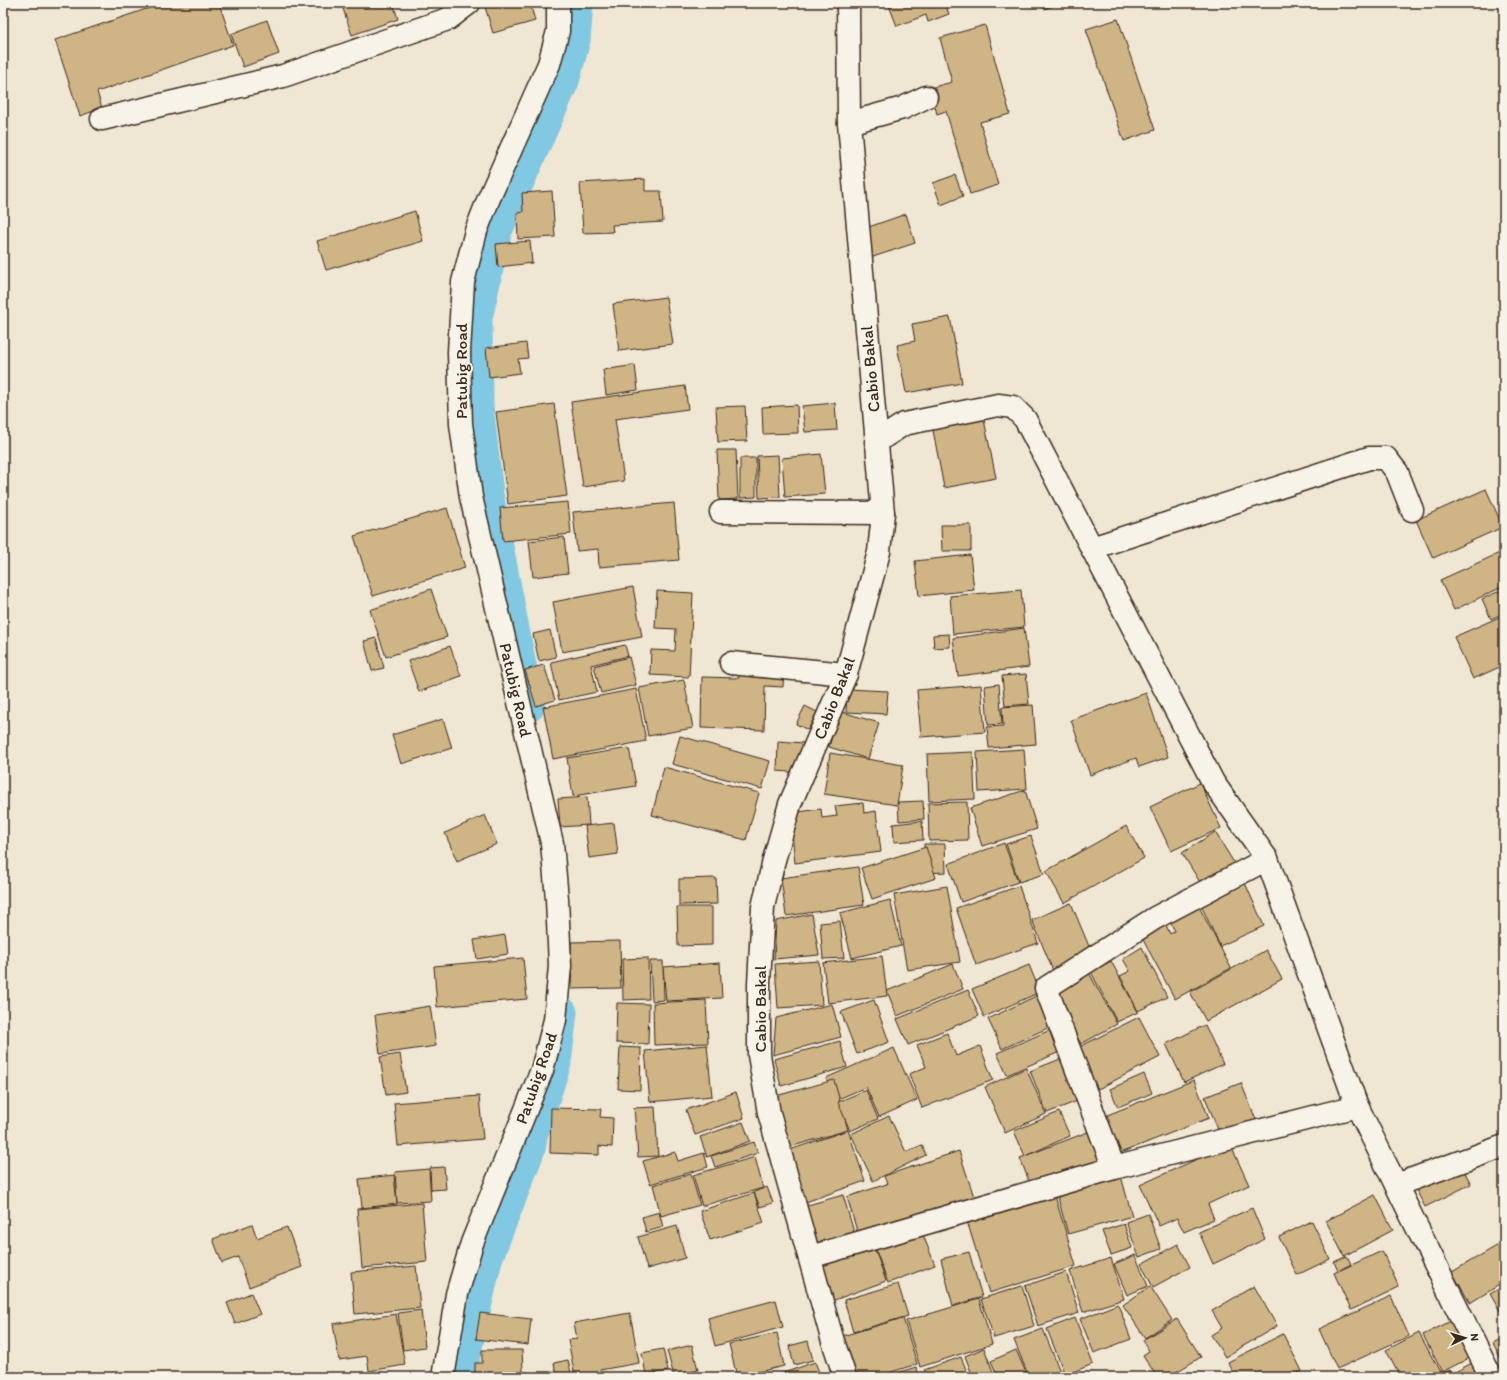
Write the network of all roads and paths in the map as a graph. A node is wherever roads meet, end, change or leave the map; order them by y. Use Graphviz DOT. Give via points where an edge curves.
graph roads {
  1 [pos="469,3"];
  2 [pos="558,3"];
  3 [pos="848,3"];
  4 [pos="926,97"];
  5 [pos="102,119"];
  6 [pos="849,124"];
  7 [pos="876,442"];
  8 [pos="1412,510"];
  9 [pos="720,512"];
  10 [pos="883,513"];
  11 [pos="1092,548"];
  12 [pos="731,663"];
  13 [pos="846,674"];
  14 [pos="1267,859"];
  15 [pos="1357,1106"];
  16 [pos="1504,1146"];
  17 [pos="1114,1168"];
  18 [pos="1396,1185"];
  19 [pos="810,1257"];
  20 [pos="443,1377"];
  21 [pos="845,1377"];
  22 [pos="1491,1377"];
  1 -- 5 [label="street" via="448,19 284,76"];
  2 -- 20 [label="street, Patubig Road" via="558,30 549,64 476,231 462,282 459,352 461,424 471,497 552,843 560,966 555,1020 542,1070 472,1243 456,1294"];
  3 -- 6 [label="street, Cabio Bakal"];
  4 -- 6 [label="street" via="903,108"];
  6 -- 7 [label="street, Cabio Bakal"];
  7 -- 10 [label="street, Cabio Bakal"];
  7 -- 11 [label="street" via="904,424 998,405 1013,407 1025,419"];
  8 -- 11 [label="street" via="1397,472 1386,458 1369,458"];
  9 -- 10 [label="street"];
  10 -- 13 [label="street, Cabio Bakal" via="879,552"];
  11 -- 14 [label="street" via="1213,782"];
  12 -- 13 [label="street"];
  13 -- 19 [label="street, Cabio Bakal" via="790,804 763,907 759,1055 770,1113"];
  14 -- 15 [label="street"];
  14 -- 17 [label="street" via="1156,918 1046,988"];
  15 -- 17 [label="street"];
  15 -- 18 [label="street"];
  16 -- 18 [label="street"];
  17 -- 19 [label="street"];
  18 -- 22 [label="street"];
  19 -- 21 [label="street, Cabio Bakal"];
}
